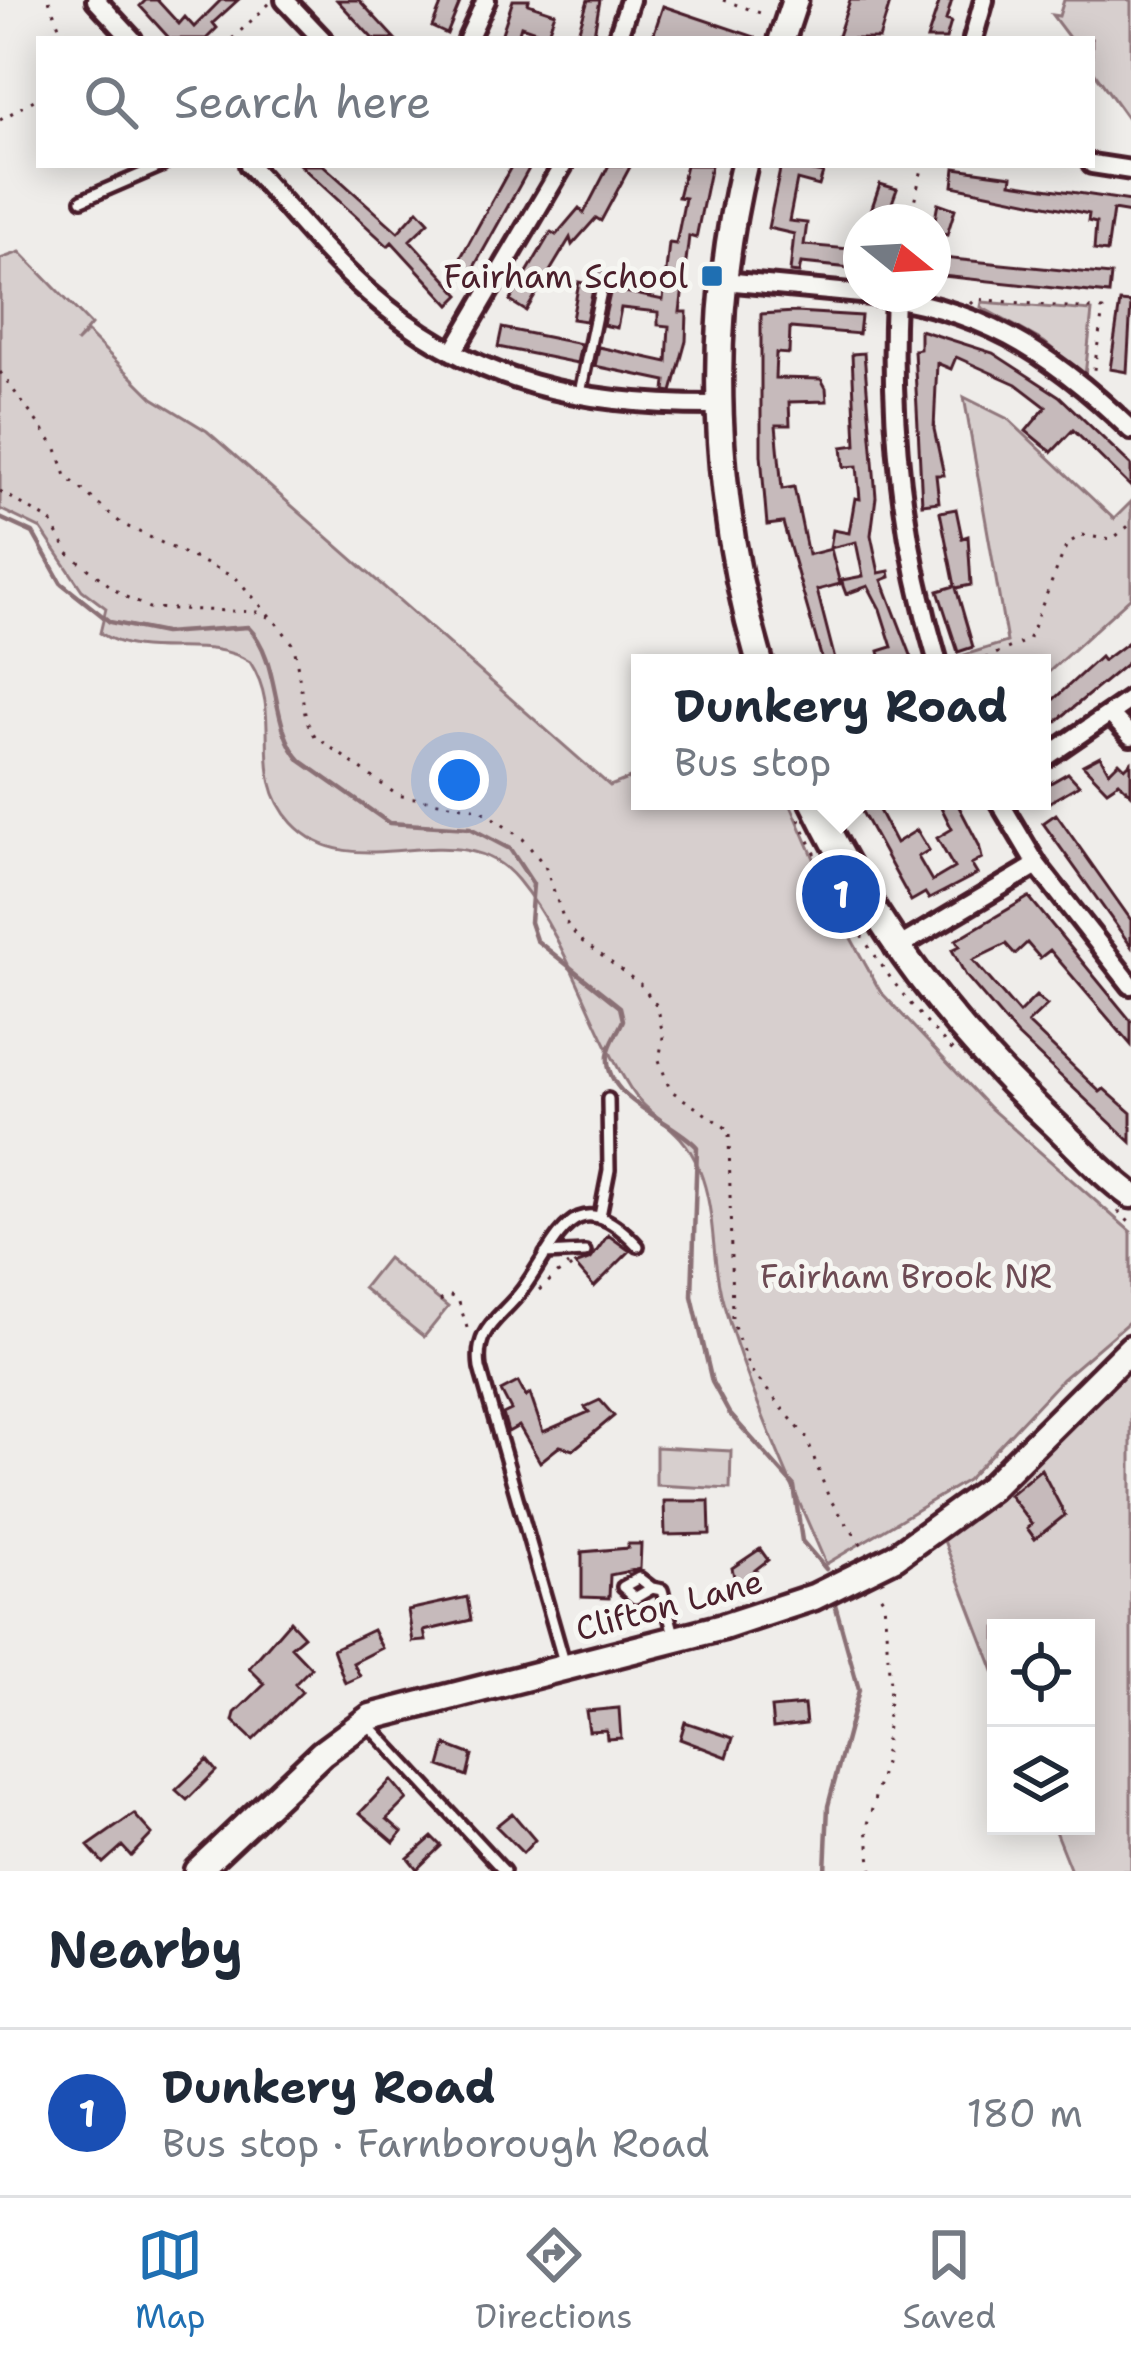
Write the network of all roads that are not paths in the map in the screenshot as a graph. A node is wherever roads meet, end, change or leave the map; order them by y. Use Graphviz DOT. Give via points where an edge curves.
graph roads {
  1 [pos="96,0"];
  2 [pos="285,0"];
  3 [pos="486,0"];
  4 [pos="630,0"];
  5 [pos="795,0"];
  6 [pos="984,0"];
  7 [pos="778,28"];
  8 [pos="129,36"];
  9 [pos="319,36"];
  10 [pos="469,36"];
  11 [pos="618,36"];
  12 [pos="974,36"];
  13 [pos="1095,164"];
  14 [pos="156,168"];
  15 [pos="252,168"];
  16 [pos="561,168"];
  17 [pos="743,168"];
  18 [pos="1131,170"];
  19 [pos="82,200"];
  20 [pos="724,280"];
  21 [pos="602,286"];
  22 [pos="843,292"];
  23 [pos="951,310"];
  24 [pos="895,312"];
  25 [pos="453,352"];
  26 [pos="579,398"];
  27 [pos="720,405"];
  28 [pos="1131,430"];
  29 [pos="758,654"];
  30 [pos="936,654"];
  31 [pos="1131,699"];
  32 [pos="1112,716"];
  33 [pos="1131,736"];
  34 [pos="1051,754"];
  35 [pos="818,810"];
  36 [pos="1004,810"];
  37 [pos="1037,865"];
  38 [pos="895,949"];
  39 [pos="1131,985"];
  40 [pos="608,1099"];
  41 [pos="1130,1197"];
  42 [pos="600,1216"];
  43 [pos="638,1246"];
  44 [pos="584,1252"];
  45 [pos="541,1257"];
  46 [pos="1131,1348"];
  47 [pos="652,1588"];
  48 [pos="676,1640"];
  49 [pos="566,1667"];
  50 [pos="365,1720"];
  51 [pos="197,1871"];
  52 [pos="504,1871"];
  1 -- 8 [label="street"];
  2 -- 9 [label="street"];
  3 -- 10 [label="street"];
  4 -- 11 [label="street"];
  5 -- 7 [label="street"];
  6 -- 12 [label="street"];
  13 -- 18 [label="street"];
  14 -- 19 [label="lane"];
  15 -- 25 [label="street" via="364,290"];
  16 -- 25 [label="street"];
  17 -- 20 [label="street"];
  20 -- 22 [label="street"];
  20 -- 27 [label="street"];
  21 -- 26 [label="lane"];
  23 -- 28 [label="street" via="1021,339"];
  24 -- 30 [label="street" via="895,457"];
  25 -- 26 [label="street"];
  26 -- 27 [label="street"];
  27 -- 29 [label="street" via="734,547"];
  31 -- 32 [label="street"];
  32 -- 33 [label="street"];
  32 -- 34 [label="street"];
  35 -- 38 [label="street"];
  36 -- 37 [label="street"];
  37 -- 38 [label="street"];
  37 -- 39 [label="street"];
  38 -- 41 [label="street" via="966,1038"];
  40 -- 42 [label="lane"];
  42 -- 43 [label="lane"];
  42 -- 45 [label="lane" via="566,1225"];
  44 -- 45 [label="lane"];
  45 -- 49 [label="lane" via="478,1343"];
  46 -- 48 [label="street, Clifton Lane" via="969,1506 874,1574"];
  47 -- 48 [label="lane" via="665,1595"];
  48 -- 49 [label="street, Clifton Lane"];
  49 -- 50 [label="street, Clifton Lane"];
  50 -- 51 [label="street, Clifton Lane"];
  50 -- 52 [label="lane"];
}
